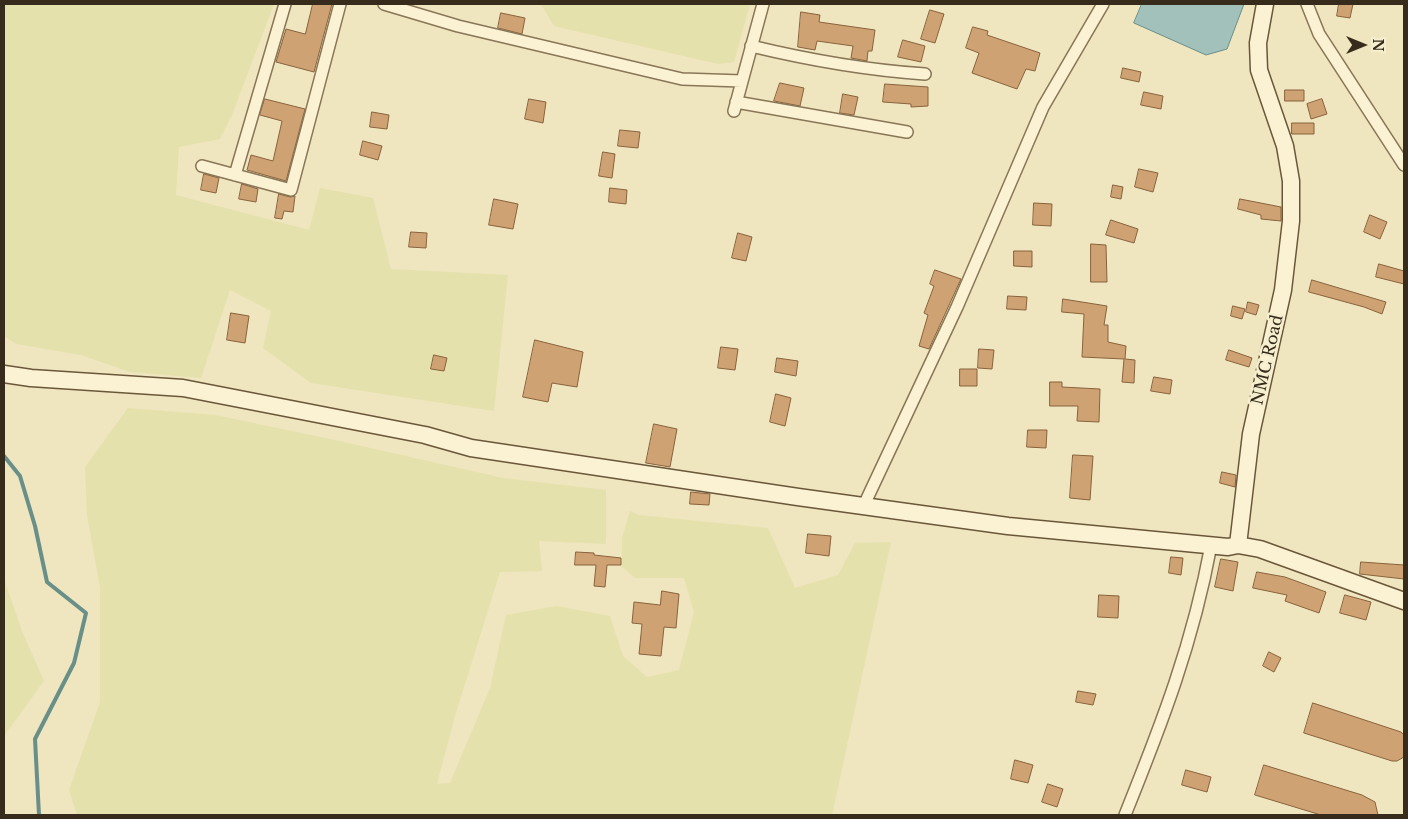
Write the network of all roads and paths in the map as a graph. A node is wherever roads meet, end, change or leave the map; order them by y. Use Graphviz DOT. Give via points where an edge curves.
graph roads {
  1 [pos="285,4"];
  2 [pos="340,4"];
  3 [pos="384,4"];
  4 [pos="763,4"];
  5 [pos="1103,4"];
  6 [pos="1265,4"];
  7 [pos="1307,4"];
  8 [pos="751,46"];
  9 [pos="925,74"];
  10 [pos="742,81"];
  11 [pos="907,132"];
  12 [pos="1404,165"];
  13 [pos="202,166"];
  14 [pos="235,175"];
  15 [pos="4,374"];
  16 [pos="864,506"];
  17 [pos="1211,545"];
  18 [pos="1238,545"];
  19 [pos="1404,601"];
  20 [pos="1125,815"];
  1 -- 14 [label="street"];
  2 -- 14 [label="street" via="291,190"];
  3 -- 10 [label="street" via="458,26 682,79"];
  4 -- 8 [label="street"];
  5 -- 16 [label="street" via="1042,107 957,307"];
  6 -- 18 [label="street, NMC Road" via="1258,43 1259,70 1285,146 1292,181 1292,220 1283,290 1251,434"];
  7 -- 12 [label="street" via="1319,34"];
  8 -- 9 [label="street" via="820,62"];
  8 -- 10 [label="street"];
  10 -- 11 [label="street" via="735,107"];
  13 -- 14 [label="street"];
  15 -- 16 [label="street" via="183,388 425,435 471,448"];
  16 -- 17 [label="street" via="1114,538"];
  17 -- 18 [label="street"];
  17 -- 20 [label="street" via="1188,647"];
  18 -- 19 [label="street" via="1260,549"];
}
